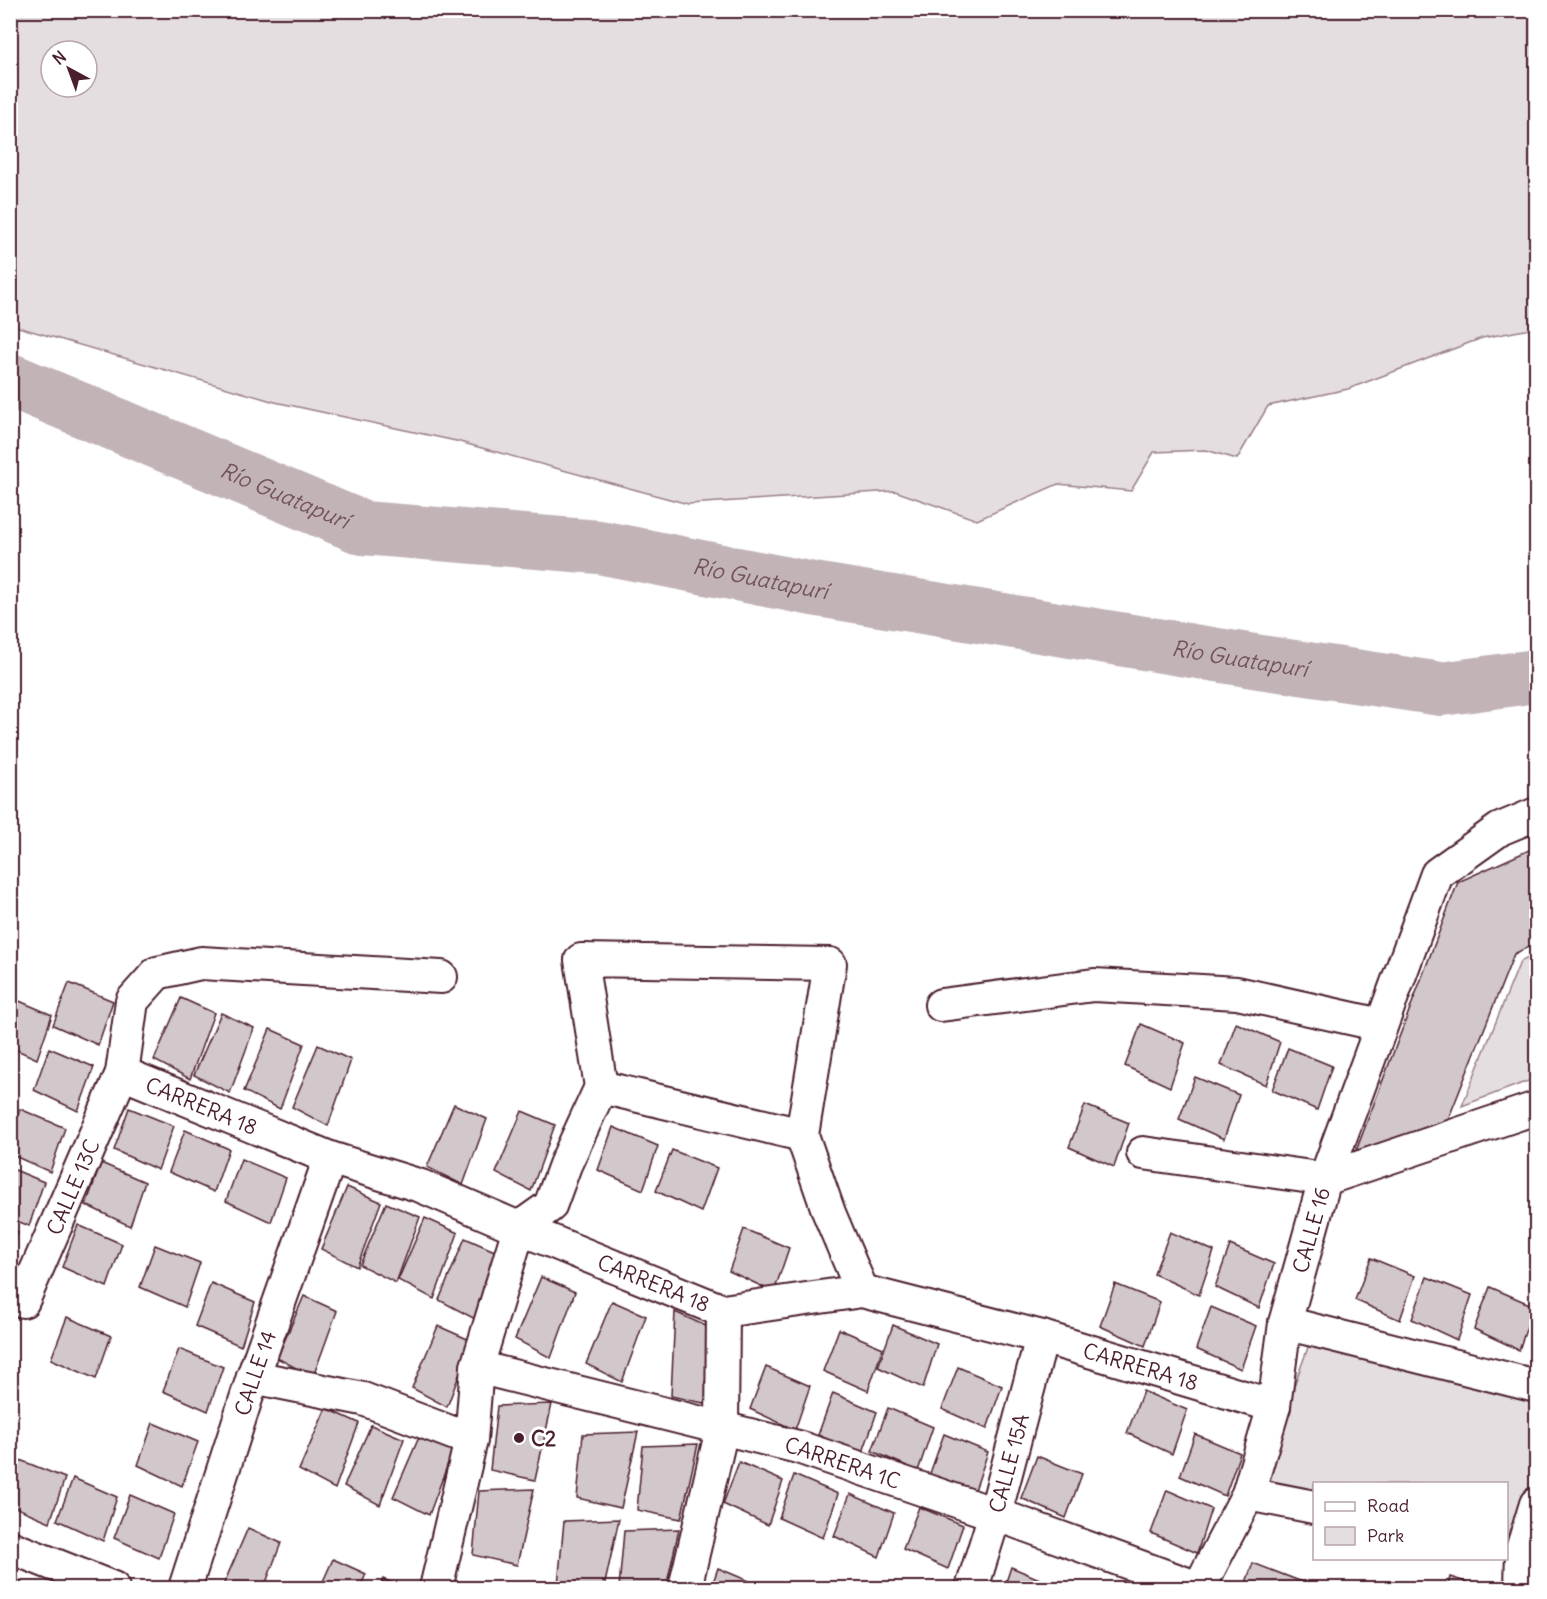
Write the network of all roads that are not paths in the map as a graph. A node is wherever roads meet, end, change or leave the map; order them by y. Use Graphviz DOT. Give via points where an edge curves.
graph roads {
  1 [pos="1536,814"];
  2 [pos="441,977"];
  3 [pos="941,1005"];
  4 [pos="1381,1025"];
  5 [pos="122,1072"];
  6 [pos="601,1086"];
  7 [pos="1536,1108"];
  8 [pos="802,1135"];
  9 [pos="1143,1154"];
  10 [pos="330,1158"];
  11 [pos="1325,1179"];
  12 [pos="519,1228"];
  13 [pos="862,1291"];
  14 [pos="17,1299"];
  15 [pos="723,1311"];
  16 [pos="1285,1323"];
  17 [pos="1042,1337"];
  18 [pos="477,1367"];
  19 [pos="253,1377"];
  20 [pos="1536,1386"];
  21 [pos="1274,1406"];
  22 [pos="722,1429"];
  23 [pos="471,1440"];
  24 [pos="1248,1494"];
  25 [pos="1536,1504"];
  26 [pos="1313,1507"];
  27 [pos="995,1514"];
  28 [pos="10,1547"];
  29 [pos="1514,1548"];
  30 [pos="113,1588"];
  31 [pos="185,1588"];
  32 [pos="436,1588"];
  33 [pos="685,1588"];
  34 [pos="972,1588"];
  35 [pos="1198,1588"];
  36 [pos="1521,1588"];
  1 -- 4 [label="street, CALLE 16" via="1500,829 1437,874"];
  2 -- 5 [label="street, CALLE 13C" via="201,963 157,974 132,1001"];
  3 -- 4 [label="street" via="1094,985 1237,993"];
  4 -- 11 [label="street, CALLE 16"];
  5 -- 10 [label="street, CARRERA 18"];
  5 -- 14 [label="street, CALLE 13C"];
  6 -- 8 [label="street"];
  6 -- 8 [label="street" via="581,960 830,964"];
  6 -- 12 [label="street" via="550,1206"];
  7 -- 11 [label="street"];
  8 -- 13 [label="street" via="829,1214"];
  9 -- 11 [label="street"];
  10 -- 12 [label="street, CARRERA 18" via="421,1186"];
  10 -- 19 [label="street, CALLE 14"];
  11 -- 16 [label="street, CALLE 16"];
  12 -- 15 [label="street, CARRERA 18"];
  12 -- 18 [label="street"];
  13 -- 15 [label="street, CARRERA 18"];
  13 -- 17 [label="street, CARRERA 18"];
  15 -- 22 [label="street"];
  16 -- 20 [label="street"];
  16 -- 21 [label="street, CALLE 16"];
  17 -- 21 [label="street, CARRERA 18"];
  17 -- 27 [label="street, CALLE 15A"];
  18 -- 22 [label="street, CARRERA 1C"];
  18 -- 23 [label="street"];
  19 -- 23 [label="street" via="363,1399"];
  19 -- 31 [label="street, CALLE 14"];
  21 -- 24 [label="street, CALLE 16"];
  22 -- 27 [label="street, CARRERA 1C" via="798,1447"];
  22 -- 33 [label="street"];
  23 -- 32 [label="street"];
  24 -- 26 [label="street"];
  24 -- 35 [label="street, CALLE 16"];
  25 -- 29 [label="street"];
  27 -- 34 [label="street, CALLE 15A"];
  27 -- 35 [label="street, CARRERA 1C"];
  28 -- 30 [label="street"];
  29 -- 36 [label="street"];
}
